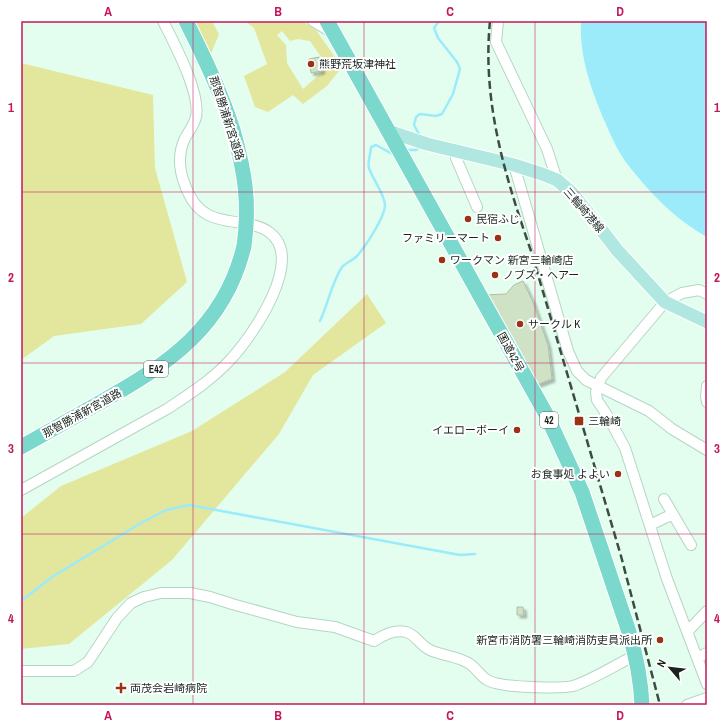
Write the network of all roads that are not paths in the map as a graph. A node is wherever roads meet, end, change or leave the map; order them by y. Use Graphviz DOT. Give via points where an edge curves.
graph roads {
  1 [pos="163,21"];
  2 [pos="186,21"];
  3 [pos="313,21"];
  4 [pos="498,21"];
  5 [pos="331,27"];
  6 [pos="388,131"];
  7 [pos="456,151"];
  8 [pos="514,165"];
  9 [pos="557,180"];
  10 [pos="477,207"];
  11 [pos="707,294"];
  12 [pos="665,302"];
  13 [pos="707,322"];
  14 [pos="599,386"];
  15 [pos="707,386"];
  16 [pos="707,402"];
  17 [pos="21,447"];
  18 [pos="707,450"];
  19 [pos="21,490"];
  20 [pos="664,499"];
  21 [pos="673,514"];
  22 [pos="650,525"];
  23 [pos="691,545"];
  24 [pos="707,611"];
  25 [pos="688,631"];
  26 [pos="707,653"];
  27 [pos="636,655"];
  28 [pos="697,658"];
  29 [pos="21,671"];
  30 [pos="707,684"];
  31 [pos="707,698"];
  32 [pos="642,705"];
  33 [pos="687,705"];
  1 -- 19 [label="street" via="180,56 197,105 194,124 181,150 181,172 187,192 192,201 210,216 220,220 258,225 276,238 282,258 277,284 264,313 231,359 195,390 167,409"];
  2 -- 17 [label="highway, 那智勝浦新宮道路 / E42, bridge" via="209,65 241,158 247,208 244,246 236,276 210,319 185,346 126,388"];
  3 -- 5 [label="street"];
  4 -- 9 [label="street" via="496,42 547,149"];
  5 -- 6 [label="highway, 国道42号 / 42"];
  6 -- 7 [label="main road, 三輪崎港線"];
  6 -- 27 [label="highway, 国道42号 / 42" via="546,414 582,492"];
  7 -- 8 [label="main road, 三輪崎港線"];
  7 -- 10 [label="street" via="456,158"];
  8 -- 9 [label="main road, 三輪崎港線"];
  8 -- 14 [label="street" via="568,351 577,371 586,380"];
  9 -- 12 [label="main road, 三輪崎港線" via="572,193 617,250"];
  11 -- 12 [label="street" via="699,290 682,293"];
  12 -- 13 [label="main road, 三輪崎港線"];
  12 -- 14 [label="street" via="601,378"];
  14 -- 18 [label="street" via="649,411 672,429"];
  14 -- 22 [label="street" via="596,392 597,400 625,448"];
  15 -- 16 [label="street"];
  20 -- 21 [label="street"];
  21 -- 22 [label="street"];
  21 -- 23 [label="street"];
  22 -- 25 [label="street" via="667,579"];
  24 -- 25 [label="street"];
  25 -- 28 [label="street"];
  26 -- 28 [label="street"];
  27 -- 29 [label="street" via="571,686 528,687 500,684 485,679 465,661 430,650 406,632 394,632 374,641 335,626 297,622 210,596 161,593 144,597 131,604 117,618 88,662 74,671"];
  27 -- 32 [label="highway, 国道42号 / 42"];
  28 -- 30 [label="street"];
  31 -- 33 [label="street"];
}
